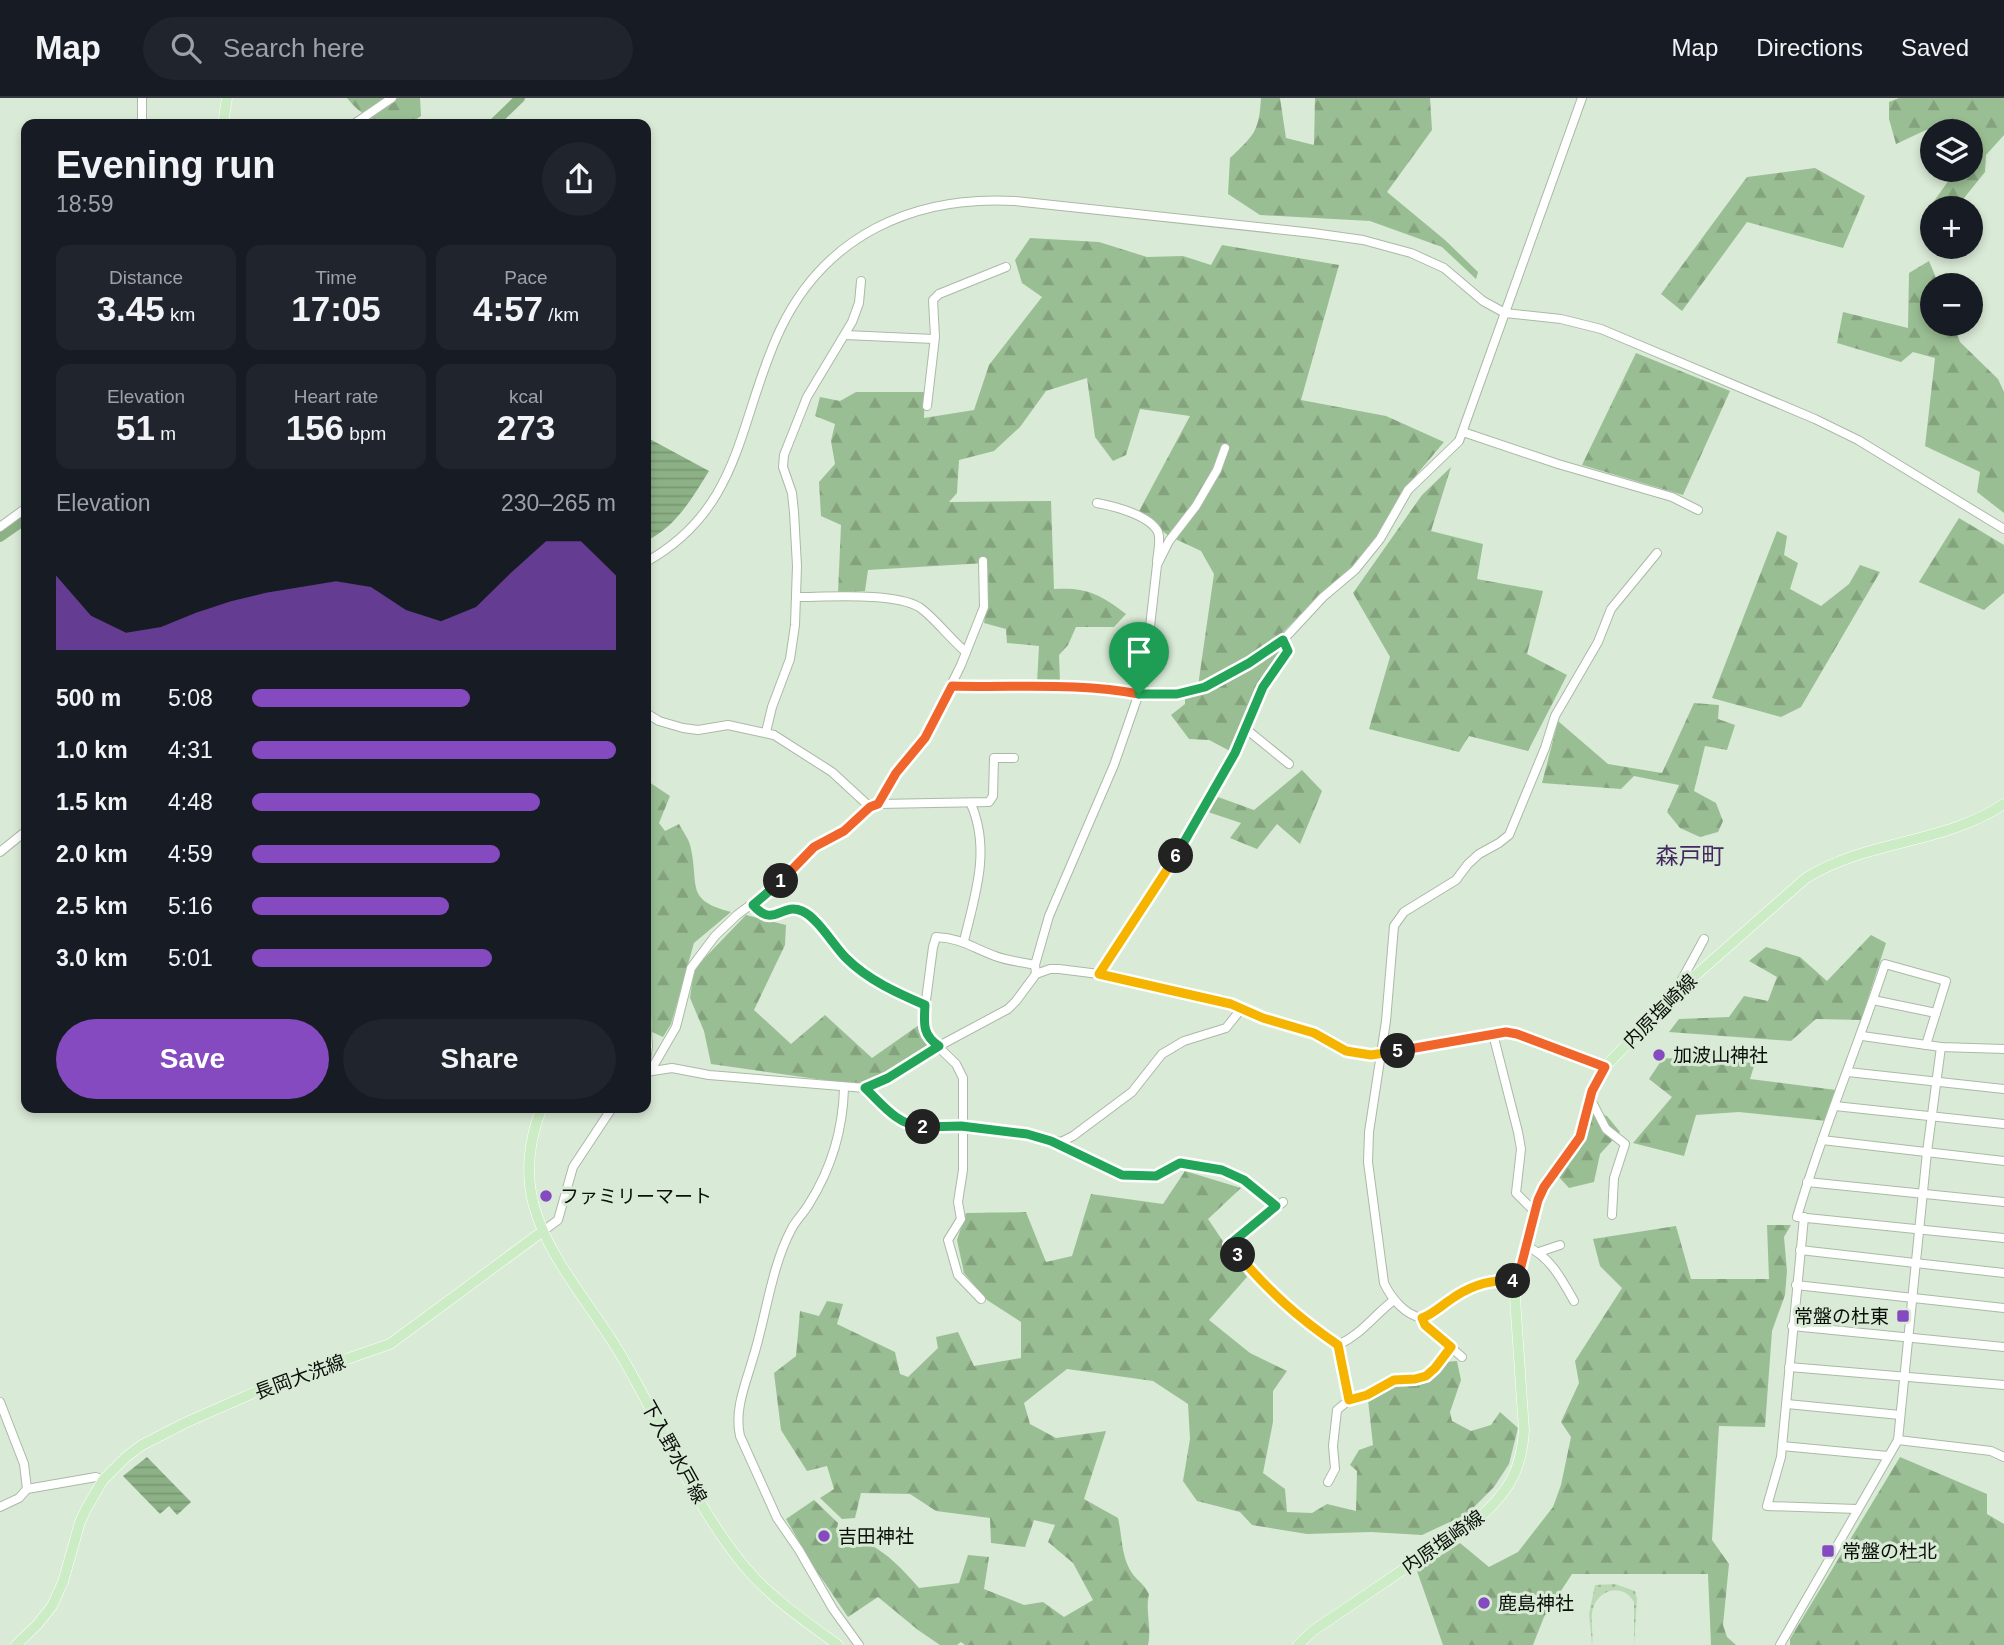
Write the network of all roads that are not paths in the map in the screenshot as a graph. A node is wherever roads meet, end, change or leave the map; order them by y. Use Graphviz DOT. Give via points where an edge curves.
graph roads {
  1 [pos="142,98"];
  2 [pos="227,98"];
  3 [pos="392,98"];
  4 [pos="1582,98"];
  5 [pos="142,119"];
  6 [pos="224,119"];
  7 [pos="361,119"];
  8 [pos="1006,267"];
  9 [pos="861,281"];
  10 [pos="1505,313"];
  11 [pos="845,335"];
  12 [pos="934,339"];
  13 [pos="927,407"];
  14 [pos="1463,432"];
  15 [pos="1225,448"];
  16 [pos="1097,503"];
  17 [pos="1698,510"];
  18 [pos="21,512"];
  19 [pos="0,527"];
  20 [pos="2004,528"];
  21 [pos="1657,553"];
  22 [pos="651,559"];
  23 [pos="983,561"];
  24 [pos="1157,565"];
  25 [pos="796,597"];
  26 [pos="1283,640"];
  27 [pos="965,652"];
  28 [pos="952,686"];
  29 [pos="1139,694"];
  30 [pos="651,716"];
  31 [pos="1246,729"];
  32 [pos="766,732"];
  33 [pos="1014,758"];
  34 [pos="1289,764"];
  35 [pos="971,804"];
  36 [pos="2004,804"];
  37 [pos="874,806"];
  38 [pos="21,835"];
  39 [pos="0,852"];
  40 [pos="753,905"];
  41 [pos="1704,939"];
  42 [pos="964,941"];
  43 [pos="1035,970"];
  44 [pos="1099,974"];
  45 [pos="1680,989"];
  46 [pos="1873,1000"];
  47 [pos="925,1005"];
  48 [pos="1242,1007"];
  49 [pos="1936,1013"];
  50 [pos="1493,1034"];
  51 [pos="1862,1036"];
  52 [pos="1926,1045"];
  53 [pos="939,1046"];
  54 [pos="1941,1047"];
  55 [pos="2004,1049"];
  56 [pos="1382,1054"];
  57 [pos="1605,1067"];
  58 [pos="651,1068"];
  59 [pos="651,1071"];
  60 [pos="1848,1072"];
  61 [pos="1936,1082"];
  62 [pos="844,1088"];
  63 [pos="865,1088"];
  64 [pos="2004,1089"];
  65 [pos="1590,1098"];
  66 [pos="1835,1106"];
  67 [pos="540,1113"];
  68 [pos="609,1113"];
  69 [pos="1931,1115"];
  70 [pos="2004,1124"];
  71 [pos="961,1126"];
  72 [pos="1822,1140"];
  73 [pos="1051,1141"];
  74 [pos="1927,1152"];
  75 [pos="2004,1161"];
  76 [pos="1807,1182"];
  77 [pos="1923,1192"];
  78 [pos="2004,1202"];
  79 [pos="1535,1212"];
  80 [pos="1612,1215"];
  81 [pos="1804,1217"];
  82 [pos="1919,1229"];
  83 [pos="543,1231"];
  84 [pos="2004,1238"];
  85 [pos="1560,1245"];
  86 [pos="1526,1246"];
  87 [pos="1800,1251"];
  88 [pos="1539,1252"];
  89 [pos="1916,1263"];
  90 [pos="2004,1273"];
  91 [pos="1517,1282"];
  92 [pos="1796,1285"];
  93 [pos="1912,1298"];
  94 [pos="981,1299"];
  95 [pos="1394,1300"];
  96 [pos="1574,1301"];
  97 [pos="2004,1308"];
  98 [pos="1422,1318"];
  99 [pos="1792,1326"];
  100 [pos="1908,1336"];
  101 [pos="1338,1345"];
  102 [pos="1451,1347"];
  103 [pos="2004,1347"];
  104 [pos="1462,1357"];
  105 [pos="1789,1367"];
  106 [pos="1903,1378"];
  107 [pos="2004,1385"];
  108 [pos="1349,1400"];
  109 [pos="0,1402"];
  110 [pos="1787,1404"];
  111 [pos="1900,1415"];
  112 [pos="1898,1440"];
  113 [pos="1782,1446"];
  114 [pos="1888,1456"];
  115 [pos="2004,1457"];
  116 [pos="103,1480"];
  117 [pos="1328,1482"];
  118 [pos="31,1488"];
  119 [pos="0,1507"];
  120 [pos="1857,1509"];
  121 [pos="16,1645"];
  122 [pos="838,1645"];
  123 [pos="859,1645"];
  124 [pos="1298,1645"];
  125 [pos="1780,1645"];
  1 -- 5 [label="street"];
  2 -- 6 [label="main road"];
  3 -- 7 [label="street"];
  4 -- 10 [label="street"];
  8 -- 12 [label="street" via="935,296"];
  9 -- 11 [label="street" via="856,314"];
  10 -- 14 [label="street"];
  10 -- 20 [label="street" via="1601,329 1815,419"];
  10 -- 22 [label="street" via="1428,259 1363,240 1015,201 966,201 919,209 861,237 807,285 779,332 719,493 690,530"];
  11 -- 12 [label="street"];
  11 -- 25 [label="street" via="807,397 783,459 794,512"];
  12 -- 13 [label="street"];
  14 -- 17 [label="street" via="1672,497"];
  14 -- 26 [label="street" via="1408,490 1380,540 1356,570"];
  15 -- 24 [label="street" via="1217,470"];
  16 -- 24 [label="street" via="1130,511 1156,529"];
  18 -- 19 [label="street"];
  21 -- 56 [label="street" via="1611,609 1598,642 1555,716 1509,835 1479,854 1456,880 1397,918"];
  23 -- 27 [label="street" via="984,607"];
  24 -- 29 [label="street"];
  25 -- 27 [label="street" via="871,598 912,604"];
  25 -- 32 [label="street" via="790,659"];
  26 -- 29 [label="street" via="1205,687 1177,694"];
  26 -- 31 [label="street" via="1288,651 1263,687"];
  27 -- 28 [label="street"];
  28 -- 29 [label="street" via="1105,687"];
  28 -- 37 [label="street" via="925,738"];
  29 -- 43 [label="street" via="1114,765 1049,916"];
  30 -- 32 [label="street" via="683,728 728,725"];
  31 -- 34 [label="street"];
  31 -- 44 [label="street" via="1171,864"];
  32 -- 37 [label="street" via="832,772"];
  33 -- 35 [label="street" via="994,758 991,799"];
  35 -- 37 [label="street"];
  35 -- 42 [label="street" via="982,862"];
  36 -- 45 [label="main road, 内原塩崎線" via="1960,826 1818,871"];
  37 -- 40 [label="street" via="808,852"];
  38 -- 39 [label="street"];
  40 -- 47 [label="street" via="766,916 791,909 804,911 861,971"];
  40 -- 58 [label="street" via="727,924 696,960 676,1027"];
  41 -- 45 [label="street"];
  42 -- 43 [label="street"];
  42 -- 47 [label="street" via="936,937"];
  43 -- 44 [label="street"];
  43 -- 53 [label="street" via="1008,1009"];
  44 -- 48 [label="street"];
  45 -- 57 [label="main road, 内原塩崎線"];
  46 -- 49 [label="street"];
  46 -- 49 [label="street" via="1885,964 1946,981"];
  46 -- 51 [label="street"];
  47 -- 53 [label="street" via="924,1031"];
  48 -- 56 [label="street" via="1314,1033 1346,1051"];
  48 -- 73 [label="street" via="1226,1028 1184,1041 1162,1054 1132,1093 1083,1130 1061,1142"];
  49 -- 52 [label="street"];
  50 -- 56 [label="street"];
  50 -- 57 [label="street" via="1517,1034"];
  50 -- 79 [label="street" via="1521,1149 1517,1193"];
  51 -- 52 [label="street"];
  51 -- 60 [label="street"];
  52 -- 54 [label="street"];
  53 -- 63 [label="street"];
  53 -- 71 [label="street" via="963,1078"];
  54 -- 55 [label="street"];
  54 -- 61 [label="street"];
  56 -- 95 [label="street" via="1367,1161 1382,1274"];
  57 -- 65 [label="main road, 内原塩崎線"];
  59 -- 62 [label="street" via="672,1068"];
  60 -- 61 [label="street"];
  60 -- 66 [label="street"];
  61 -- 64 [label="street"];
  61 -- 69 [label="street"];
  62 -- 63 [label="street"];
  62 -- 123 [label="street" via="835,1146 779,1260 737,1426 777,1518"];
  63 -- 71 [label="street" via="911,1125"];
  65 -- 79 [label="main road, 内原塩崎線" via="1580,1137 1544,1187"];
  65 -- 80 [label="street" via="1606,1129 1625,1144 1614,1178"];
  66 -- 69 [label="street"];
  66 -- 72 [label="street"];
  67 -- 83 [label="main road" via="529,1170 532,1200"];
  68 -- 83 [label="street" via="573,1167 558,1220"];
  69 -- 70 [label="street"];
  69 -- 74 [label="street"];
  71 -- 73 [label="street"];
  71 -- 94 [label="street" via="961,1219 948,1240 958,1275"];
  72 -- 74 [label="street"];
  72 -- 76 [label="street"];
  73 -- 101 [label="street" via="1122,1175 1156,1176 1180,1163 1222,1170 1280,1204 1229,1245 1272,1294"];
  74 -- 75 [label="street"];
  74 -- 77 [label="street"];
  76 -- 77 [label="street"];
  76 -- 81 [label="street" via="1797,1217"];
  77 -- 78 [label="street"];
  77 -- 82 [label="street"];
  79 -- 86 [label="main road, 内原塩崎線"];
  81 -- 82 [label="street"];
  81 -- 87 [label="street"];
  82 -- 84 [label="street"];
  82 -- 89 [label="street"];
  83 -- 116 [label="main road, 長岡大洗線" via="390,1344 299,1374 187,1422 142,1445"];
  83 -- 122 [label="main road, 下入野水戸線" via="621,1354 729,1547 769,1592"];
  85 -- 88 [label="street"];
  86 -- 88 [label="street"];
  86 -- 91 [label="main road, 内原塩崎線"];
  87 -- 89 [label="street"];
  87 -- 92 [label="street"];
  88 -- 96 [label="street"];
  89 -- 90 [label="street"];
  89 -- 93 [label="street"];
  91 -- 98 [label="street" via="1477,1285"];
  91 -- 124 [label="main road, 内原塩崎線" via="1524,1431 1519,1464 1508,1487 1478,1519"];
  92 -- 93 [label="street"];
  92 -- 99 [label="street"];
  93 -- 97 [label="street"];
  93 -- 100 [label="street"];
  95 -- 98 [label="street"];
  95 -- 101 [label="street" via="1357,1336"];
  98 -- 102 [label="street"];
  99 -- 100 [label="street"];
  99 -- 105 [label="street"];
  100 -- 103 [label="street"];
  100 -- 106 [label="street"];
  101 -- 108 [label="street"];
  102 -- 104 [label="street"];
  102 -- 108 [label="street" via="1426,1376 1394,1380"];
  105 -- 106 [label="street"];
  105 -- 110 [label="street"];
  106 -- 107 [label="street"];
  106 -- 111 [label="street"];
  108 -- 117 [label="street" via="1337,1410 1335,1469"];
  109 -- 118 [label="street"];
  110 -- 111 [label="street"];
  110 -- 113 [label="street"];
  111 -- 112 [label="street"];
  112 -- 114 [label="street"];
  112 -- 115 [label="street" via="1991,1451"];
  113 -- 114 [label="street"];
  113 -- 120 [label="street" via="1767,1506"];
  114 -- 120 [label="street"];
  116 -- 118 [label="street" via="96,1477"];
  116 -- 121 [label="main road, 長岡大洗線" via="80,1522 52,1606"];
  118 -- 119 [label="street"];
  120 -- 125 [label="street"];
}
